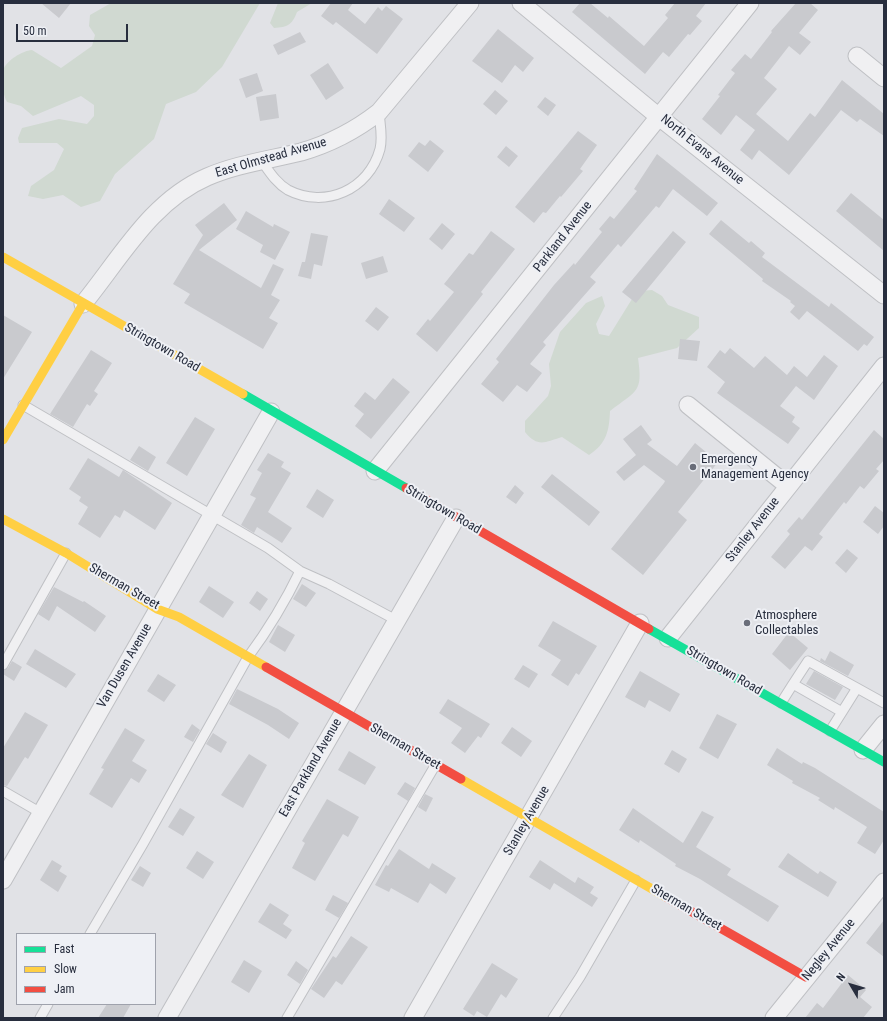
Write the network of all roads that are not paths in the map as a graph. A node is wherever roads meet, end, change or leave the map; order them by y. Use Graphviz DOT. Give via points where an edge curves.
graph roads {
  1 [pos="470,3"];
  2 [pos="521,3"];
  3 [pos="750,3"];
  4 [pos="857,56"];
  5 [pos="884,78"];
  6 [pos="379,112"];
  7 [pos="660,117"];
  8 [pos="261,160"];
  9 [pos="3,257"];
  10 [pos="884,295"];
  11 [pos="83,304"];
  12 [pos="884,366"];
  13 [pos="23,405"];
  14 [pos="688,405"];
  15 [pos="271,412"];
  16 [pos="3,440"];
  17 [pos="375,471"];
  18 [pos="788,486"];
  19 [pos="211,515"];
  20 [pos="456,518"];
  21 [pos="3,519"];
  22 [pos="66,553"];
  23 [pos="300,572"];
  24 [pos="157,609"];
  25 [pos="396,620"];
  26 [pos="640,623"];
  27 [pos="668,638"];
  28 [pos="248,657"];
  29 [pos="3,665"];
  30 [pos="793,684"];
  31 [pos="857,688"];
  32 [pos="781,703"];
  33 [pos="884,703"];
  34 [pos="344,711"];
  35 [pos="842,712"];
  36 [pos="884,724"];
  37 [pos="830,731"];
  38 [pos="864,750"];
  39 [pos="884,762"];
  40 [pos="436,764"];
  41 [pos="3,791"];
  42 [pos="41,813"];
  43 [pos="528,818"];
  44 [pos="3,880"];
  45 [pos="636,880"];
  46 [pos="884,882"];
  47 [pos="91,933"];
  48 [pos="806,977"];
  49 [pos="47,1005"];
  50 [pos="40,1018"];
  51 [pos="167,1018"];
  52 [pos="287,1018"];
  53 [pos="413,1018"];
  54 [pos="553,1018"];
  55 [pos="774,1018"];
  1 -- 6 [label="street, East Olmstead Avenue"];
  2 -- 7 [label="street, North Evans Avenue"];
  3 -- 7 [label="street, Parkland Avenue"];
  4 -- 5 [label="street"];
  6 -- 8 [label="street, East Olmstead Avenue" via="364,124 334,140 302,151"];
  6 -- 8 [label="lane" via="382,137 380,149 372,168 351,189 336,195 305,197 286,189 273,177"];
  7 -- 10 [label="street, North Evans Avenue"];
  7 -- 17 [label="street, Parkland Avenue"];
  8 -- 11 [label="street, East Olmstead Avenue" via="206,177 168,201 133,237"];
  9 -- 11 [label="street, Stringtown Road"];
  11 -- 13 [label="street, East Olmstead Avenue"];
  11 -- 15 [label="street, Stringtown Road"];
  12 -- 18 [label="street, Stanley Avenue"];
  13 -- 16 [label="street, East Olmstead Avenue"];
  13 -- 19 [label="lane"];
  14 -- 18 [label="street"];
  15 -- 17 [label="street, Stringtown Road"];
  15 -- 19 [label="street, Van Dusen Avenue"];
  17 -- 20 [label="street, Stringtown Road"];
  18 -- 27 [label="street, Stanley Avenue"];
  19 -- 23 [label="lane" via="268,548"];
  19 -- 24 [label="street, Van Dusen Avenue"];
  20 -- 25 [label="street, East Parkland Avenue"];
  20 -- 26 [label="street, Stringtown Road"];
  21 -- 22 [label="street, Sherman Street"];
  22 -- 24 [label="street, Sherman Street"];
  22 -- 29 [label="lane"];
  23 -- 25 [label="lane" via="329,584"];
  23 -- 28 [label="lane" via="270,626"];
  24 -- 28 [label="street, Sherman Street" via="179,617"];
  24 -- 42 [label="street, Van Dusen Avenue"];
  25 -- 34 [label="street, East Parkland Avenue"];
  26 -- 27 [label="street, Stringtown Road"];
  26 -- 43 [label="street, Stanley Avenue"];
  27 -- 32 [label="street, Stringtown Road"];
  28 -- 34 [label="street, Sherman Street"];
  28 -- 47 [label="lane"];
  30 -- 31 [label="lane" via="808,661"];
  30 -- 32 [label="lane"];
  30 -- 35 [label="lane"];
  31 -- 33 [label="lane"];
  31 -- 35 [label="lane"];
  32 -- 37 [label="street, Stringtown Road"];
  34 -- 40 [label="street, Sherman Street"];
  34 -- 51 [label="street, East Parkland Avenue"];
  35 -- 37 [label="lane"];
  36 -- 38 [label="street"];
  37 -- 38 [label="street, Stringtown Road"];
  38 -- 39 [label="street, Stringtown Road"];
  40 -- 43 [label="street, Sherman Street"];
  40 -- 52 [label="lane"];
  41 -- 42 [label="lane"];
  42 -- 44 [label="street, Van Dusen Avenue"];
  43 -- 45 [label="street, Sherman Street"];
  43 -- 53 [label="street, Stanley Avenue"];
  45 -- 48 [label="street, Sherman Street"];
  45 -- 54 [label="lane" via="580,977"];
  46 -- 48 [label="street, Negley Avenue"];
  48 -- 55 [label="street, Negley Avenue"];
  49 -- 50 [label="lane"];
}
